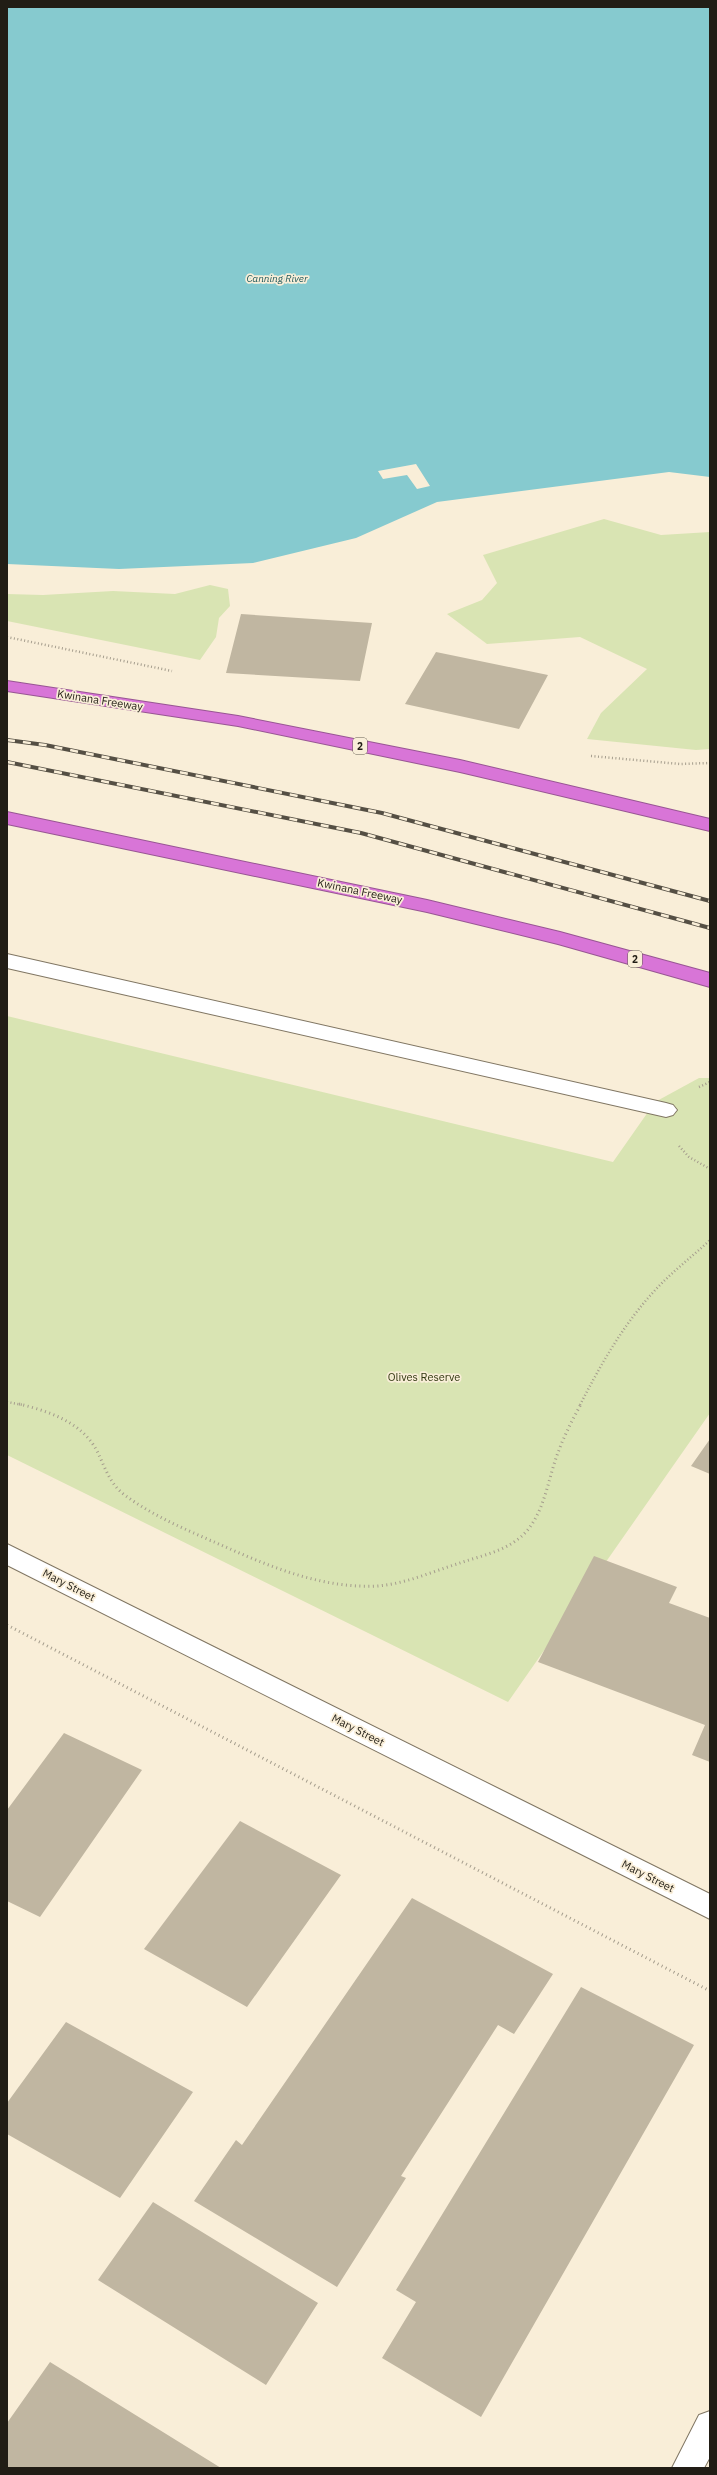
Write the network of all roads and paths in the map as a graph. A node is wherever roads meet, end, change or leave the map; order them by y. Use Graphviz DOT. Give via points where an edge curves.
graph roads {
  1 [pos="7,686"];
  2 [pos="7,818"];
  3 [pos="710,825"];
  4 [pos="7,961"];
  5 [pos="710,980"];
  6 [pos="666,1110"];
  7 [pos="710,1240"];
  8 [pos="7,1402"];
  9 [pos="7,1554"];
  10 [pos="7,1625"];
  11 [pos="710,1907"];
  12 [pos="710,1992"];
  13 [pos="710,2426"];
  14 [pos="687,2468"];
  1 -- 3 [label="highway, Kwinana Freeway / 2" via="238,721 460,766"];
  2 -- 5 [label="highway, Kwinana Freeway / 2" via="427,906 560,938"];
  4 -- 6 [label="street"];
  7 -- 8 [label="path" via="657,1289 636,1314 605,1360 561,1443 534,1520 524,1534 508,1547 398,1583 376,1586 332,1584 293,1574 249,1558 159,1518 120,1492 94,1446 83,1434 60,1418 24,1405"];
  9 -- 11 [label="street, Mary Street"];
  10 -- 12 [label="path"];
  13 -- 14 [label="street"];
}
